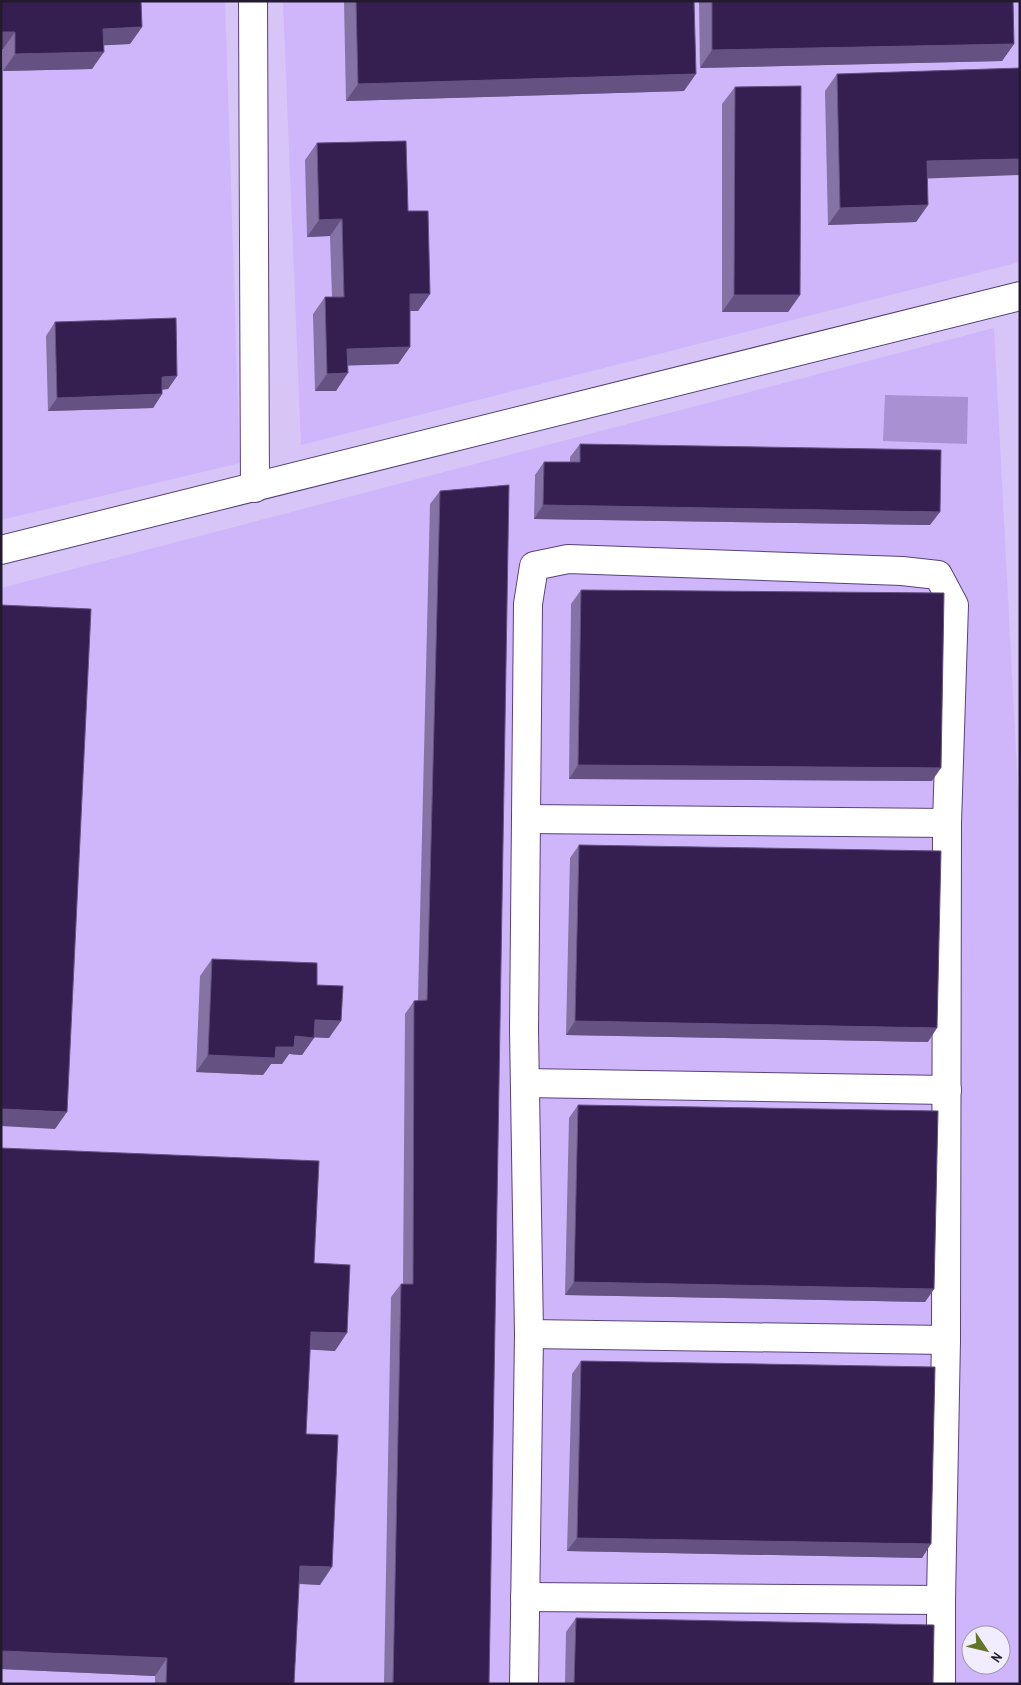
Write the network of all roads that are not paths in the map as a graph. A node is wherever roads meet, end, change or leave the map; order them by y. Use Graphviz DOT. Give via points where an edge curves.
graph roads {
  1 [pos="253,1"];
  2 [pos="1020,296"];
  3 [pos="255,488"];
  4 [pos="1,550"];
  5 [pos="526,819"];
  6 [pos="947,823"];
  7 [pos="525,1083"];
  8 [pos="947,1090"];
  9 [pos="529,1334"];
  10 [pos="946,1340"];
  11 [pos="525,1597"];
  12 [pos="941,1600"];
  13 [pos="524,1684"];
  14 [pos="941,1684"];
  1 -- 3 [label="street"];
  2 -- 3 [label="street"];
  3 -- 4 [label="street"];
  5 -- 6 [label="street"];
  5 -- 6 [label="street" via="528,604 534,566 568,559 938,575 954,605"];
  5 -- 7 [label="street"];
  6 -- 8 [label="street"];
  7 -- 8 [label="street"];
  7 -- 9 [label="street"];
  8 -- 10 [label="street"];
  9 -- 10 [label="street"];
  9 -- 11 [label="street"];
  10 -- 12 [label="street"];
  11 -- 12 [label="street"];
  11 -- 13 [label="street"];
  12 -- 14 [label="street"];
}
